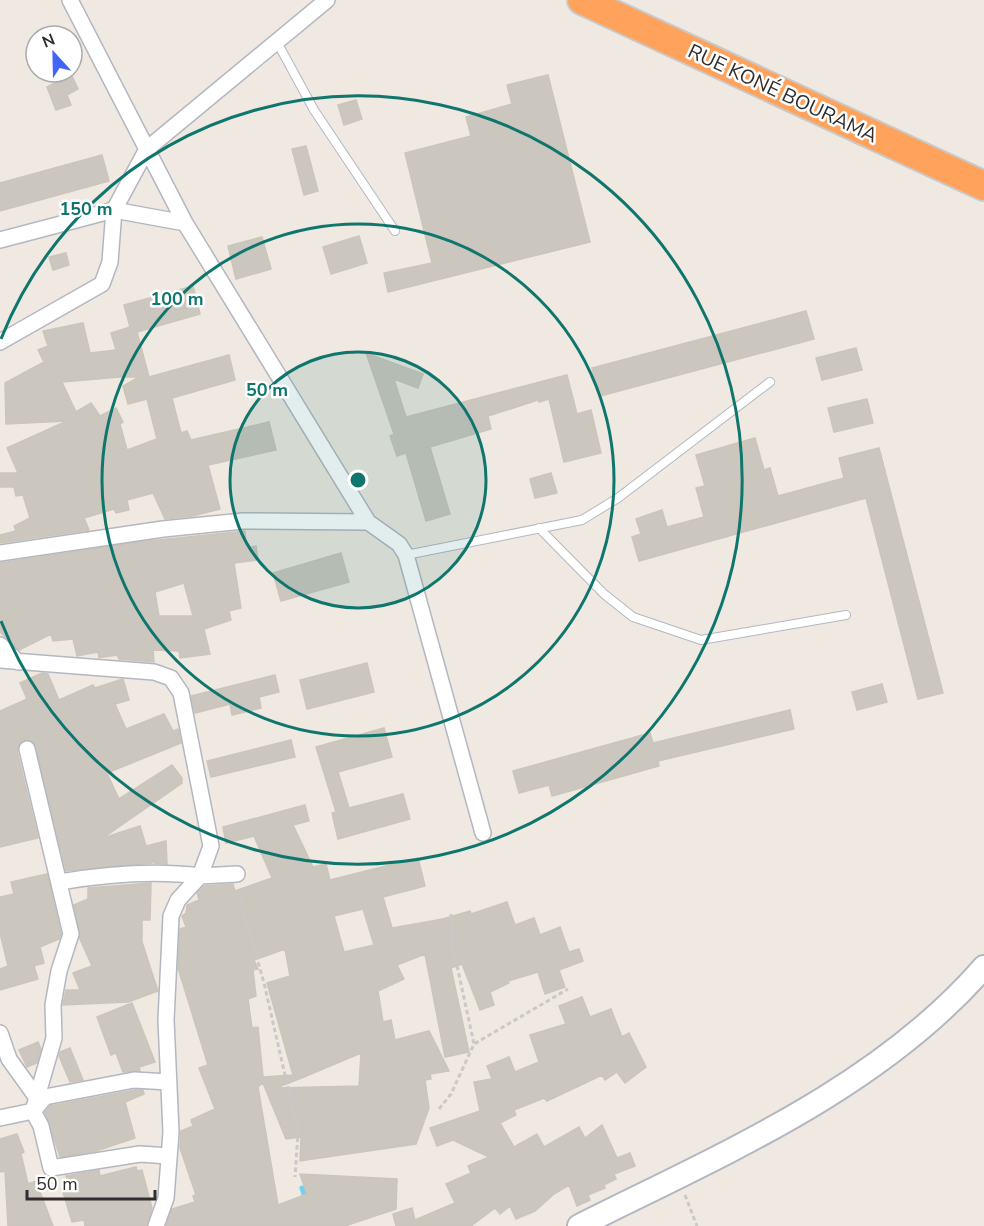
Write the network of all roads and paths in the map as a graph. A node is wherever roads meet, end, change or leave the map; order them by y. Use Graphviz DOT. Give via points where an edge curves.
graph roads {
  1 [pos="70,0"];
  2 [pos="327,0"];
  3 [pos="582,0"];
  4 [pos="277,42"];
  5 [pos="147,149"];
  6 [pos="984,186"];
  7 [pos="114,210"];
  8 [pos="185,223"];
  9 [pos="395,231"];
  10 [pos="0,240"];
  11 [pos="0,342"];
  12 [pos="770,382"];
  13 [pos="368,522"];
  14 [pos="539,528"];
  15 [pos="0,553"];
  16 [pos="406,555"];
  17 [pos="846,615"];
  18 [pos="0,645"];
  19 [pos="0,660"];
  20 [pos="18,662"];
  21 [pos="27,749"];
  22 [pos="483,833"];
  23 [pos="237,874"];
  24 [pos="200,876"];
  25 [pos="60,882"];
  26 [pos="451,914"];
  27 [pos="984,967"];
  28 [pos="568,989"];
  29 [pos="0,1032"];
  30 [pos="474,1044"];
  31 [pos="169,1082"];
  32 [pos="35,1104"];
  33 [pos="439,1109"];
  34 [pos="0,1118"];
  35 [pos="169,1156"];
  36 [pos="677,1176"];
  37 [pos="295,1177"];
  38 [pos="156,1226"];
  39 [pos="579,1226"];
  40 [pos="698,1226"];
  1 -- 5 [label="street"];
  2 -- 4 [label="street"];
  3 -- 6 [label="highway, RUE KONÉ BOURAMA"];
  4 -- 5 [label="street"];
  4 -- 9 [label="lane" via="314,110"];
  5 -- 7 [label="street"];
  5 -- 8 [label="street"];
  7 -- 8 [label="street"];
  7 -- 10 [label="street"];
  7 -- 11 [label="street" via="110,262 102,284"];
  8 -- 13 [label="street"];
  12 -- 14 [label="lane" via="618,498 582,520"];
  13 -- 15 [label="street" via="243,521"];
  13 -- 16 [label="street" via="399,544"];
  14 -- 16 [label="lane"];
  14 -- 17 [label="lane" via="604,594 633,617 701,640"];
  16 -- 22 [label="street"];
  18 -- 20 [label="street"];
  19 -- 20 [label="street"];
  20 -- 24 [label="street" via="154,672 171,678 181,693 211,846"];
  21 -- 25 [label="street"];
  23 -- 24 [label="street"];
  23 -- 37 [label="path" via="237,889 264,983 298,1132"];
  24 -- 25 [label="street" via="166,872 105,874"];
  24 -- 31 [label="street" via="178,900 171,916 166,1020"];
  25 -- 32 [label="street" via="71,934 53,1005 54,1038"];
  26 -- 30 [label="path" via="451,938"];
  27 -- 36 [label="main road" via="954,1001 888,1054 762,1134"];
  28 -- 30 [label="path"];
  29 -- 32 [label="street" via="9,1059"];
  30 -- 33 [label="path" via="451,1094"];
  31 -- 32 [label="street" via="134,1080 45,1097"];
  31 -- 35 [label="street"];
  32 -- 34 [label="street"];
  32 -- 35 [label="street" via="51,1168 140,1154"];
  35 -- 38 [label="street" via="166,1198"];
  36 -- 39 [label="main road"];
  36 -- 40 [label="path"];
}
